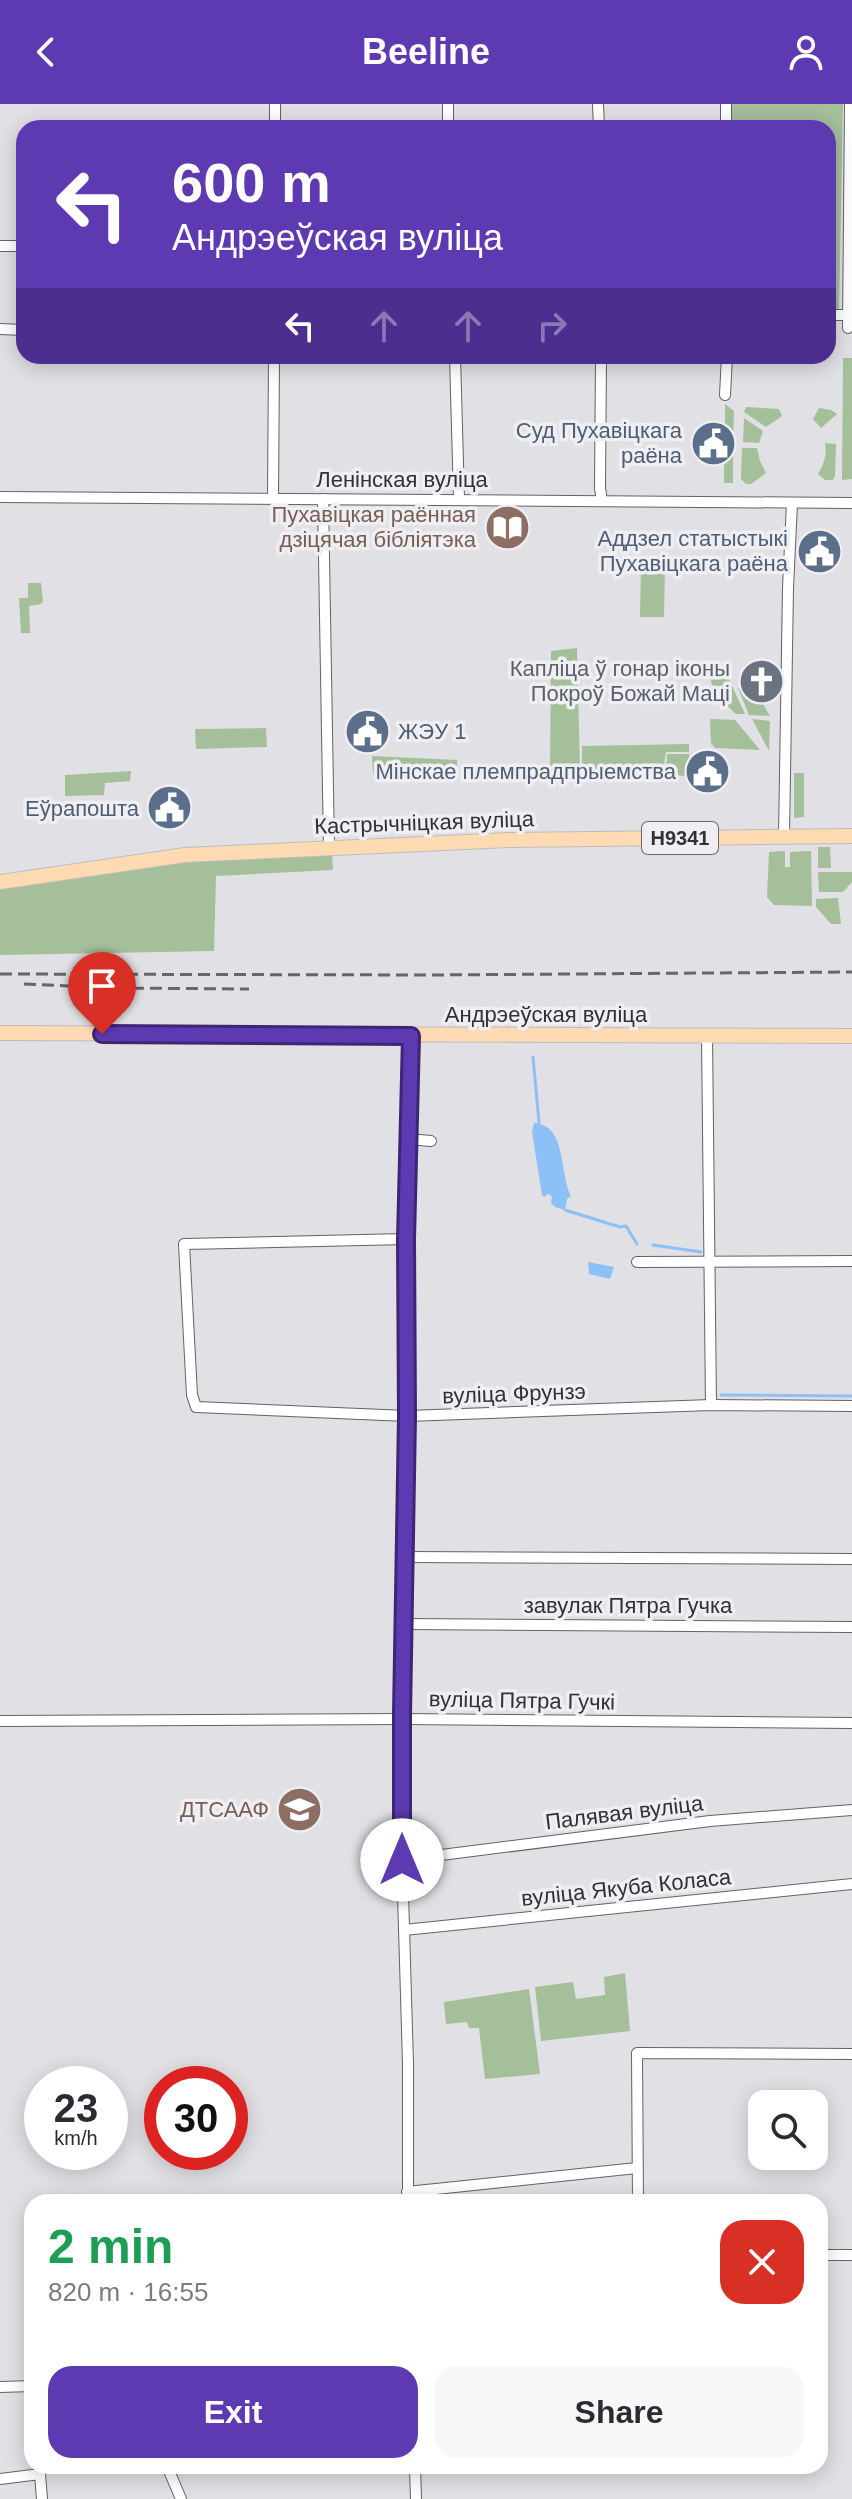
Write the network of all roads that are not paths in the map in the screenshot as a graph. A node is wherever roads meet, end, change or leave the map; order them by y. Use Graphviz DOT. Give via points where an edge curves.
graph roads {
  1 [pos="850,104"];
  2 [pos="850,248"];
  3 [pos="836,315"];
  4 [pos="849,315"];
  5 [pos="848,328"];
  6 [pos="274,364"];
  7 [pos="455,364"];
  8 [pos="601,364"];
  9 [pos="727,364"];
  10 [pos="725,395"];
  11 [pos="0,497"];
  12 [pos="273,499"];
  13 [pos="323,499"];
  14 [pos="459,499"];
  15 [pos="602,501"];
  16 [pos="792,503"];
  17 [pos="852,503"];
  18 [pos="784,836"];
  19 [pos="852,836"];
  20 [pos="329,847"];
  21 [pos="0,882"];
  22 [pos="0,1033"];
  23 [pos="411,1036"];
  24 [pos="707,1036"];
  25 [pos="852,1036"];
  26 [pos="408,1139"];
  27 [pos="431,1141"];
  28 [pos="406,1239"];
  29 [pos="710,1260"];
  30 [pos="852,1261"];
  31 [pos="637,1262"];
  32 [pos="711,1405"];
  33 [pos="852,1406"];
  34 [pos="407,1416"];
  35 [pos="404,1557"];
  36 [pos="852,1559"];
  37 [pos="404,1624"];
  38 [pos="852,1627"];
  39 [pos="402,1719"];
  40 [pos="0,1721"];
  41 [pos="852,1723"];
  42 [pos="852,1810"];
  43 [pos="402,1860"];
  44 [pos="852,1884"];
  45 [pos="404,1930"];
  46 [pos="852,2054"];
  47 [pos="637,2168"];
  48 [pos="407,2194"];
  49 [pos="431,2194"];
  50 [pos="638,2194"];
  51 [pos="828,2255"];
  52 [pos="852,2255"];
  53 [pos="24,2386"];
  54 [pos="0,2387"];
  55 [pos="170,2474"];
  56 [pos="415,2474"];
  57 [pos="0,2479"];
  58 [pos="42,2499"];
  59 [pos="181,2499"];
  60 [pos="416,2499"];
  1 -- 2 [label="street"];
  2 -- 4 [label="street"];
  3 -- 4 [label="street"];
  4 -- 5 [label="street"];
  6 -- 12 [label="street"];
  7 -- 14 [label="street"];
  8 -- 15 [label="street"];
  9 -- 10 [label="street"];
  11 -- 12 [label="street, Ленінская вуліца"];
  12 -- 13 [label="street, Ленінская вуліца"];
  13 -- 14 [label="street, Ленінская вуліца"];
  13 -- 20 [label="street"];
  14 -- 15 [label="street, Ленінская вуліца"];
  15 -- 16 [label="street, Ленінская вуліца"];
  16 -- 17 [label="street, Ленінская вуліца"];
  16 -- 18 [label="street"];
  18 -- 19 [label="main road, Кастрычніцкая вуліца / Н9341"];
  18 -- 20 [label="main road, Кастрычніцкая вуліца / Н9341"];
  20 -- 21 [label="main road, Кастрычніцкая вуліца / Н9341" via="185,855"];
  22 -- 23 [label="main road, Андрэеўская вуліца"];
  23 -- 24 [label="main road, Андрэеўская вуліца"];
  23 -- 26 [label="street"];
  24 -- 25 [label="main road, Андрэеўская вуліца"];
  24 -- 29 [label="street"];
  26 -- 27 [label="street"];
  26 -- 28 [label="street"];
  28 -- 34 [label="street"];
  28 -- 34 [label="street, вуліца Фрунзэ" via="184,1244 196,1407"];
  29 -- 30 [label="street"];
  29 -- 31 [label="street"];
  29 -- 32 [label="street"];
  32 -- 33 [label="street, вуліца Фрунзэ"];
  32 -- 34 [label="street, вуліца Фрунзэ"];
  34 -- 35 [label="street"];
  35 -- 36 [label="street"];
  35 -- 37 [label="street"];
  37 -- 38 [label="street, завулак Пятра Гучка"];
  37 -- 39 [label="street"];
  39 -- 40 [label="street, вуліца Пятра Гучкі"];
  39 -- 41 [label="street, вуліца Пятра Гучкі"];
  39 -- 43 [label="street"];
  42 -- 43 [label="street, Палявая вуліца" via="710,1821"];
  43 -- 45 [label="street"];
  44 -- 45 [label="street, вуліца Якуба Коласа"];
  45 -- 48 [label="street"];
  46 -- 47 [label="street" via="637,2053"];
  47 -- 49 [label="street"];
  47 -- 50 [label="street"];
  51 -- 52 [label="street"];
  53 -- 54 [label="street"];
  55 -- 59 [label="street"];
  56 -- 60 [label="street"];
  57 -- 58 [label="street" via="40,2474"];
}
